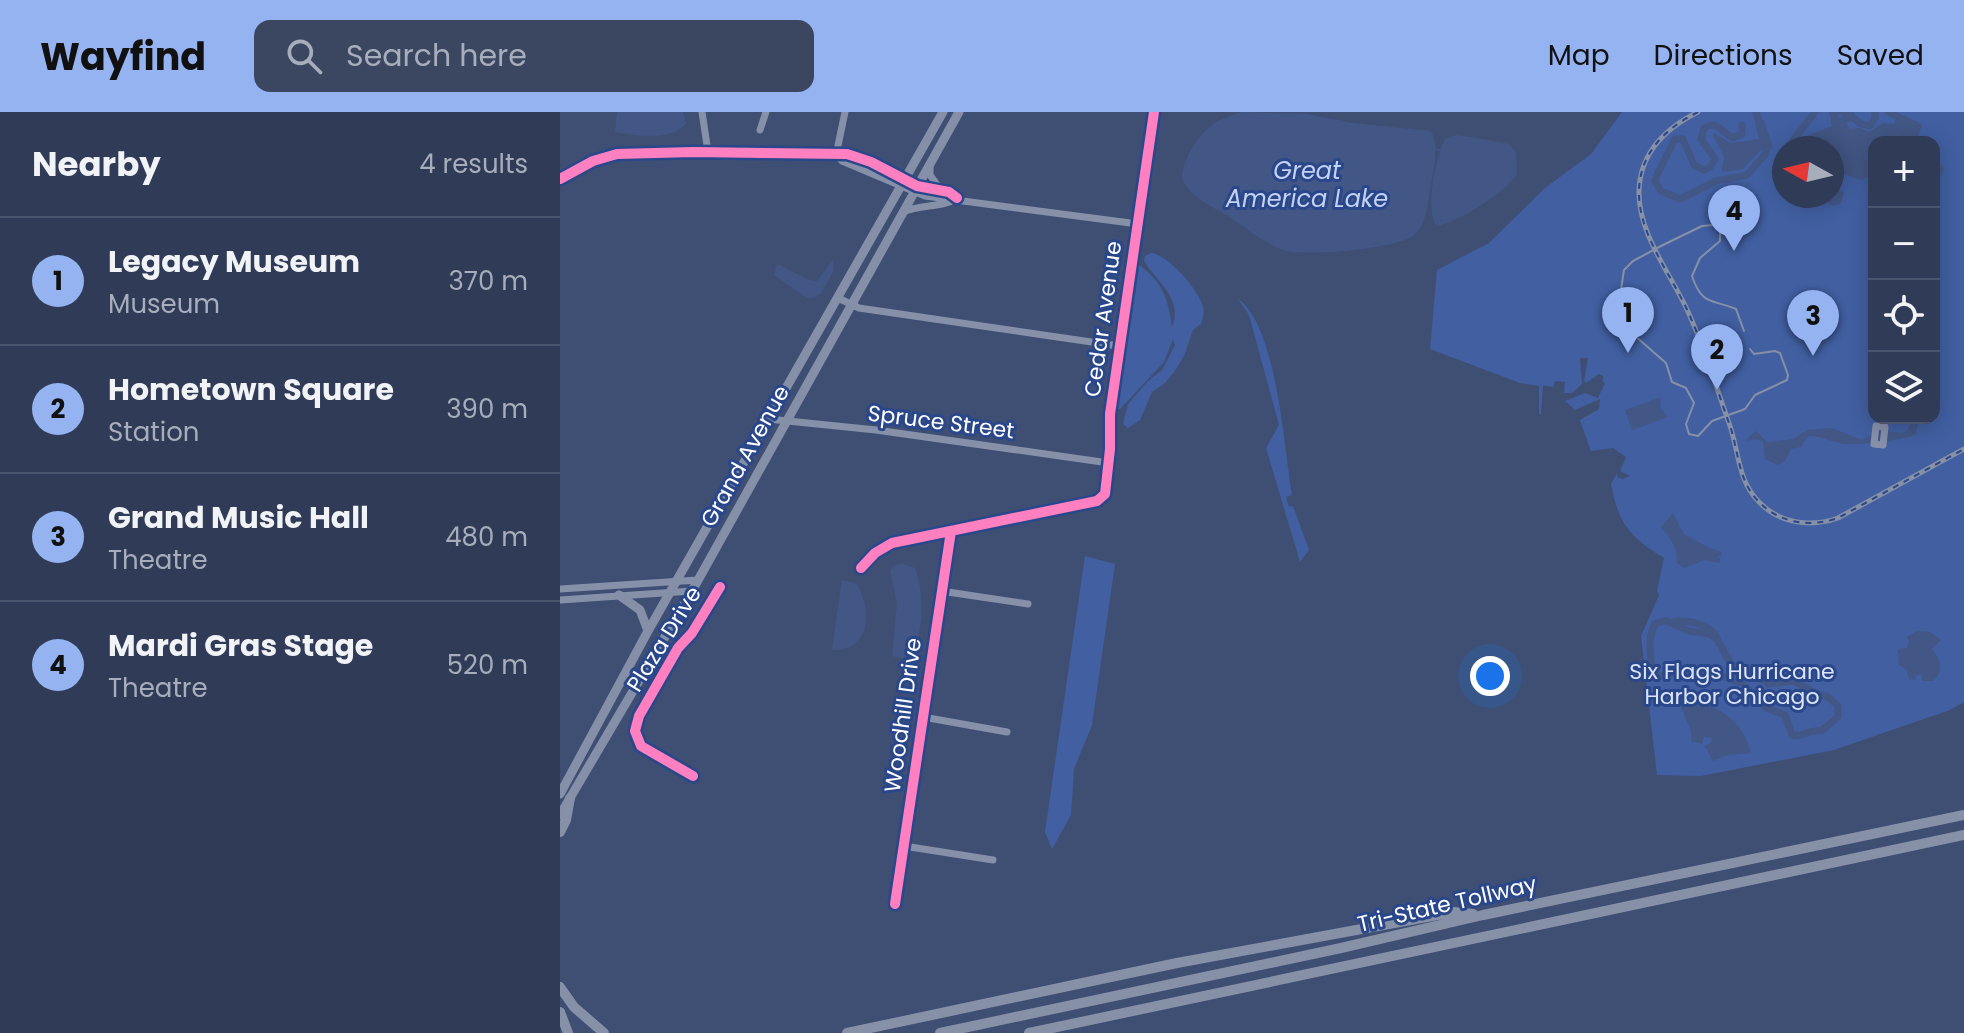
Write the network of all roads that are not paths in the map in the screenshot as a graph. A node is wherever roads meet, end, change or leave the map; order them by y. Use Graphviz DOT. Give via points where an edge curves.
graph roads {
  1 [pos="702,112"];
  2 [pos="766,112"];
  3 [pos="845,112"];
  4 [pos="943,112"];
  5 [pos="959,112"];
  6 [pos="1154,112"];
  7 [pos="760,130"];
  8 [pos="708,152"];
  9 [pos="836,155"];
  10 [pos="930,163"];
  11 [pos="560,179"];
  12 [pos="903,183"];
  13 [pos="916,188"];
  14 [pos="941,190"];
  15 [pos="957,198"];
  16 [pos="902,213"];
  17 [pos="1138,224"];
  18 [pos="838,298"];
  19 [pos="851,305"];
  20 [pos="1119,346"];
  21 [pos="768,419"];
  22 [pos="785,420"];
  23 [pos="1109,463"];
  24 [pos="951,531"];
  25 [pos="861,568"];
  26 [pos="698,580"];
  27 [pos="678,581"];
  28 [pos="720,587"];
  29 [pos="560,589"];
  30 [pos="692,591"];
  31 [pos="941,591"];
  32 [pos="672,592"];
  33 [pos="619,595"];
  34 [pos="560,600"];
  35 [pos="1028,604"];
  36 [pos="648,631"];
  37 [pos="923,717"];
  38 [pos="1007,732"];
  39 [pos="693,776"];
  40 [pos="565,796"];
  41 [pos="560,815"];
  42 [pos="1964,815"];
  43 [pos="560,832"];
  44 [pos="1964,835"];
  45 [pos="904,846"];
  46 [pos="993,860"];
  47 [pos="895,904"];
  48 [pos="1483,915"];
  49 [pos="560,987"];
  50 [pos="560,1012"];
  51 [pos="568,1033"];
  52 [pos="604,1033"];
  53 [pos="847,1033"];
  54 [pos="940,1033"];
  55 [pos="1029,1033"];
  1 -- 8 [label="street"];
  2 -- 7 [label="street"];
  3 -- 9 [label="street"];
  4 -- 12 [label="main road, Grand Avenue"];
  5 -- 10 [label="main road, Grand Avenue"];
  6 -- 17 [label="street, Cedar Avenue"];
  8 -- 9 [label="street"];
  8 -- 11 [label="street" via="610,155"];
  9 -- 12 [label="street" via="855,156"];
  10 -- 13 [label="main road, Grand Avenue"];
  10 -- 14 [label="street" via="930,175"];
  12 -- 13 [label="street"];
  12 -- 18 [label="main road, Grand Avenue"];
  13 -- 14 [label="street"];
  13 -- 15 [label="street"];
  13 -- 16 [label="main road, Grand Avenue"];
  14 -- 15 [label="street"];
  15 -- 16 [label="street"];
  15 -- 17 [label="street"];
  16 -- 19 [label="main road, Grand Avenue"];
  17 -- 20 [label="street, Cedar Avenue"];
  18 -- 19 [label="street"];
  18 -- 21 [label="main road, Grand Avenue"];
  19 -- 20 [label="street"];
  19 -- 22 [label="main road, Grand Avenue"];
  20 -- 23 [label="street, Cedar Avenue"];
  21 -- 22 [label="street, Spruce Street"];
  21 -- 27 [label="main road, Grand Avenue"];
  22 -- 23 [label="street, Spruce Street"];
  22 -- 26 [label="main road, Grand Avenue"];
  23 -- 24 [label="street, Cedar Avenue" via="1105,494 1097,501"];
  24 -- 25 [label="street" via="892,543"];
  24 -- 31 [label="street, Woodhill Drive"];
  26 -- 27 [label="street"];
  26 -- 30 [label="main road, Grand Avenue"];
  27 -- 29 [label="street"];
  27 -- 32 [label="main road, Grand Avenue"];
  28 -- 39 [label="street, Plaza Drive" via="678,648 635,731 641,746"];
  30 -- 32 [label="street"];
  30 -- 40 [label="main road, Grand Avenue"];
  31 -- 35 [label="street"];
  31 -- 37 [label="street, Woodhill Drive"];
  32 -- 33 [label="street"];
  32 -- 36 [label="main road, Grand Avenue"];
  33 -- 34 [label="street"];
  33 -- 36 [label="main road" via="640,610"];
  36 -- 40 [label="main road, Grand Avenue"];
  37 -- 38 [label="street"];
  37 -- 45 [label="street, Woodhill Drive"];
  40 -- 41 [label="main road, Grand Avenue"];
  40 -- 43 [label="highway" via="566,820"];
  42 -- 48 [label="highway, Tri-State Tollway"];
  44 -- 55 [label="highway, Tri-State Tollway"];
  45 -- 46 [label="street"];
  45 -- 47 [label="street, Woodhill Drive"];
  48 -- 53 [label="highway" via="1454,912 1351,930"];
  48 -- 54 [label="highway, Tri-State Tollway"];
  49 -- 52 [label="highway"];
  50 -- 51 [label="highway"];
}
